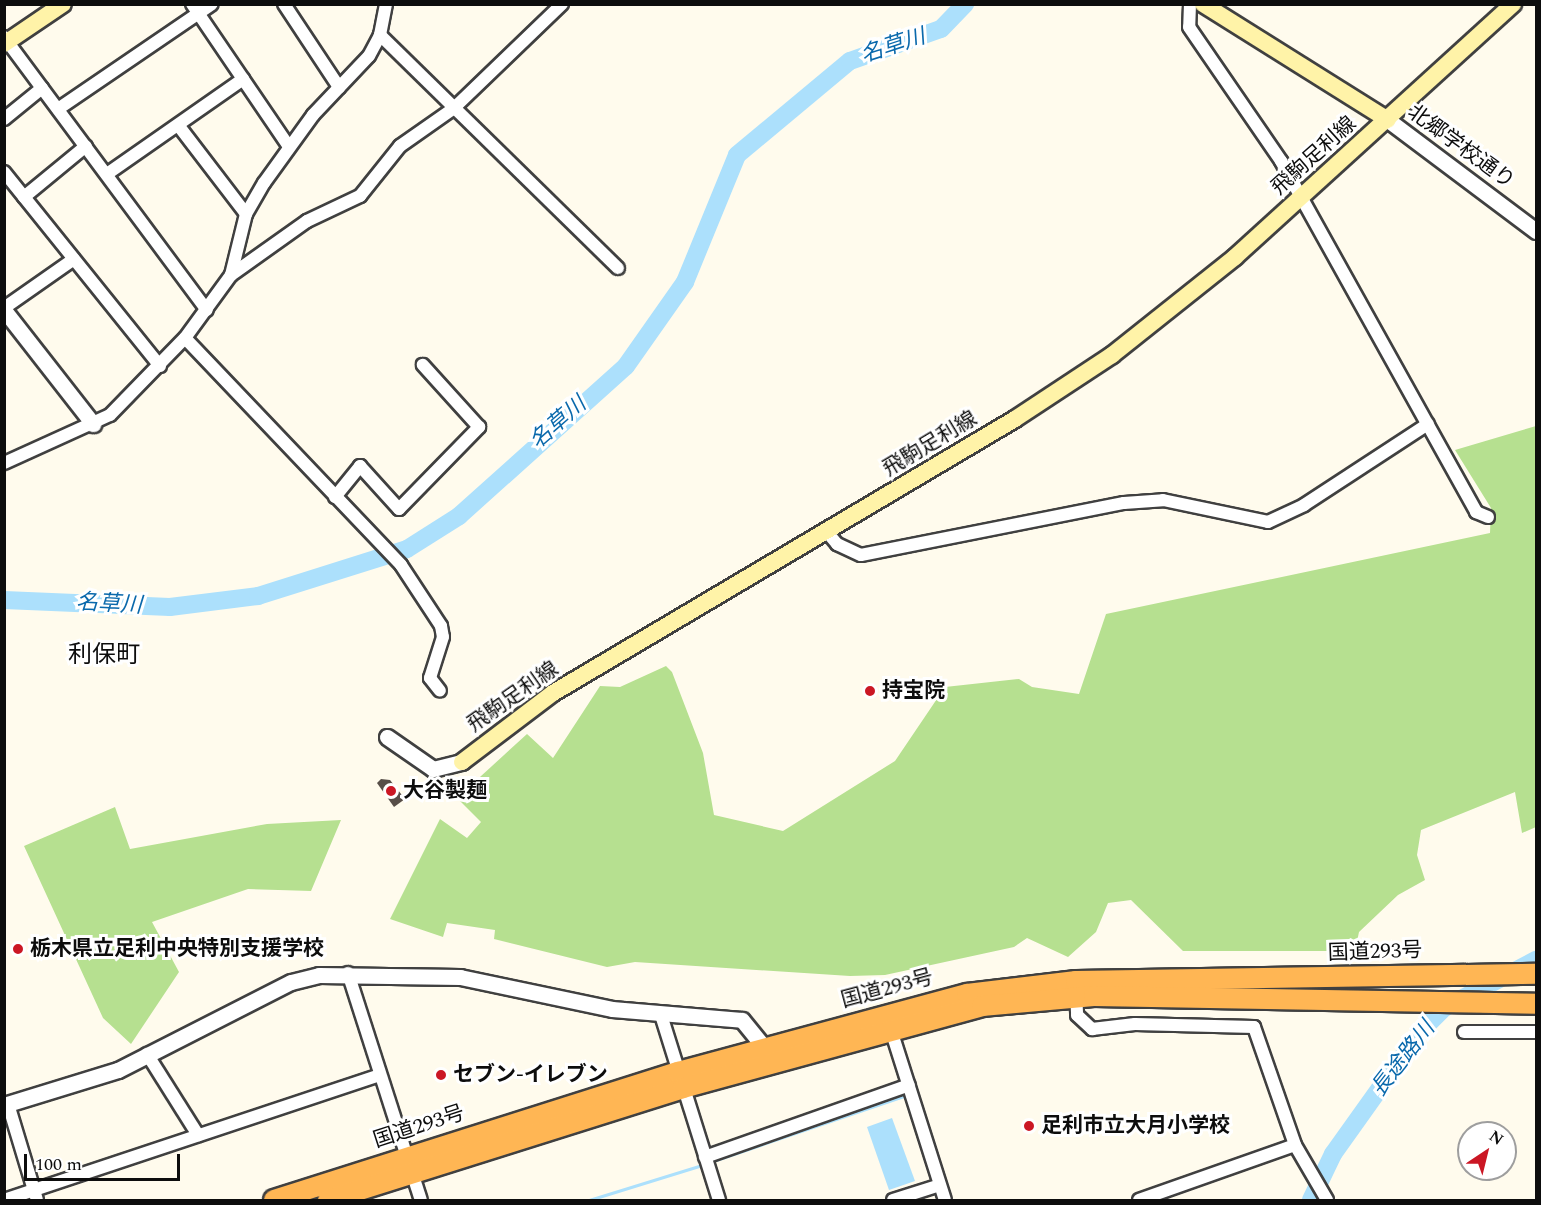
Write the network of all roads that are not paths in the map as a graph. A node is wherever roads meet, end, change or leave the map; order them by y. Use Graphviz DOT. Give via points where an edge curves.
graph roads {
  1 [pos="63,4"];
  2 [pos="212,4"];
  3 [pos="284,4"];
  4 [pos="386,4"];
  5 [pos="562,4"];
  6 [pos="1190,4"];
  7 [pos="1203,4"];
  8 [pos="1511,5"];
  9 [pos="195,9"];
  10 [pos="380,35"];
  11 [pos="6,41"];
  12 [pos="243,79"];
  13 [pos="339,87"];
  14 [pos="42,88"];
  15 [pos="454,108"];
  16 [pos="58,109"];
  17 [pos="4,119"];
  18 [pos="1388,120"];
  19 [pos="178,125"];
  20 [pos="288,145"];
  21 [pos="86,146"];
  22 [pos="4,172"];
  23 [pos="107,174"];
  24 [pos="24,197"];
  25 [pos="1302,197"];
  26 [pos="246,214"];
  27 [pos="1536,231"];
  28 [pos="74,260"];
  29 [pos="618,268"];
  30 [pos="231,275"];
  31 [pos="4,309"];
  32 [pos="207,310"];
  33 [pos="185,338"];
  34 [pos="423,365"];
  35 [pos="160,366"];
  36 [pos="93,424"];
  37 [pos="1428,424"];
  38 [pos="6,460"];
  39 [pos="335,497"];
  40 [pos="1488,517"];
  41 [pos="827,532"];
  42 [pos="440,691"];
  43 [pos="387,737"];
  44 [pos="462,762"];
  45 [pos="348,974"];
  46 [pos="1536,974"];
  47 [pos="1076,989"];
  48 [pos="1536,1004"];
  49 [pos="661,1014"];
  50 [pos="891,1030"];
  51 [pos="1464,1032"];
  52 [pos="1536,1032"];
  53 [pos="765,1048"];
  54 [pos="147,1054"];
  55 [pos="379,1075"];
  56 [pos="680,1080"];
  57 [pos="909,1085"];
  58 [pos="6,1104"];
  59 [pos="198,1135"];
  60 [pos="1295,1145"];
  61 [pos="705,1156"];
  62 [pos="409,1164"];
  63 [pos="940,1185"];
  64 [pos="36,1196"];
  65 [pos="4,1200"];
  66 [pos="274,1200"];
  67 [pos="328,1200"];
  68 [pos="421,1200"];
  69 [pos="719,1200"];
  70 [pos="893,1200"];
  71 [pos="945,1200"];
  72 [pos="1139,1200"];
  73 [pos="1327,1200"];
  1 -- 11 [label="main road"];
  2 -- 9 [label="street"];
  3 -- 13 [label="street"];
  4 -- 10 [label="street"];
  5 -- 15 [label="street"];
  6 -- 25 [label="street" via="1190,27"];
  7 -- 18 [label="main road, 飛駒足利線"];
  8 -- 18 [label="main road, 飛駒足利線"];
  9 -- 12 [label="street"];
  9 -- 16 [label="street"];
  10 -- 13 [label="street"];
  10 -- 15 [label="street"];
  11 -- 14 [label="street"];
  12 -- 19 [label="street"];
  12 -- 20 [label="street"];
  13 -- 20 [label="street"];
  14 -- 16 [label="street"];
  14 -- 17 [label="street"];
  15 -- 29 [label="street"];
  15 -- 30 [label="street" via="400,146 360,196 307,221"];
  16 -- 21 [label="street"];
  18 -- 25 [label="main road, 飛駒足利線"];
  18 -- 27 [label="street, 北郷学校通り"];
  19 -- 23 [label="street"];
  19 -- 26 [label="street"];
  20 -- 26 [label="street"];
  21 -- 23 [label="street"];
  21 -- 24 [label="street"];
  22 -- 24 [label="street"];
  23 -- 32 [label="street"];
  24 -- 28 [label="street"];
  25 -- 37 [label="street"];
  25 -- 41 [label="main road, 飛駒足利線" via="1112,355"];
  26 -- 30 [label="street"];
  28 -- 31 [label="street"];
  28 -- 35 [label="street"];
  30 -- 32 [label="street"];
  31 -- 36 [label="street"];
  32 -- 33 [label="street"];
  33 -- 35 [label="street"];
  33 -- 39 [label="street"];
  34 -- 39 [label="street" via="479,427 399,509 360,466"];
  35 -- 36 [label="street" via="110,415"];
  36 -- 38 [label="street"];
  37 -- 40 [label="street" via="1476,512"];
  37 -- 41 [label="street" via="1304,506 1268,522 1163,500 1124,503 861,555 837,544"];
  39 -- 42 [label="street" via="398,561 441,626 443,637 430,678"];
  41 -- 44 [label="main road, 飛駒足利線" via="553,693"];
  43 -- 44 [label="street" via="433,769"];
  45 -- 49 [label="street" via="460,977"];
  45 -- 54 [label="street" via="291,982"];
  45 -- 55 [label="street"];
  46 -- 47 [label="highway, 国道293号" via="1480,972"];
  47 -- 48 [label="highway, 国道293号" via="1416,1004"];
  47 -- 50 [label="highway, 国道293号" via="982,1006"];
  47 -- 53 [label="highway, 国道293号" via="940,999"];
  47 -- 60 [label="street" via="1077,1015 1092,1029 1146,1024 1254,1027"];
  49 -- 53 [label="street" via="742,1020"];
  49 -- 56 [label="street"];
  50 -- 56 [label="highway, 国道293号"];
  50 -- 57 [label="street"];
  51 -- 52 [label="street"];
  53 -- 56 [label="highway, 国道293号"];
  54 -- 58 [label="street" via="96,1078"];
  54 -- 59 [label="street"];
  55 -- 59 [label="street"];
  55 -- 62 [label="street"];
  56 -- 61 [label="street"];
  56 -- 62 [label="highway, 国道293号"];
  57 -- 61 [label="street"];
  57 -- 63 [label="street"];
  58 -- 64 [label="street"];
  59 -- 64 [label="street"];
  60 -- 72 [label="street"];
  60 -- 73 [label="street"];
  61 -- 69 [label="street"];
  62 -- 66 [label="highway, 国道293号"];
  62 -- 67 [label="highway, 国道293号"];
  62 -- 68 [label="street"];
  63 -- 70 [label="street"];
  63 -- 71 [label="street"];
  64 -- 65 [label="street"];
}
